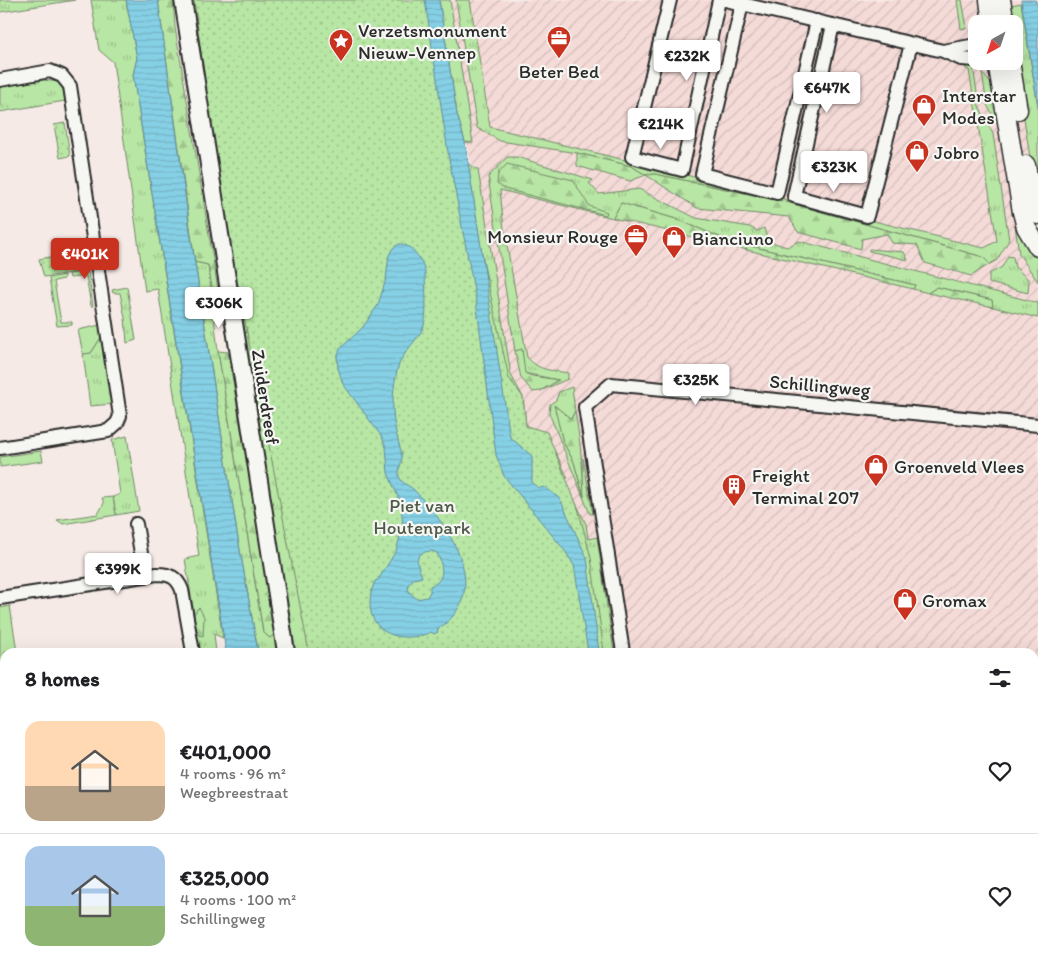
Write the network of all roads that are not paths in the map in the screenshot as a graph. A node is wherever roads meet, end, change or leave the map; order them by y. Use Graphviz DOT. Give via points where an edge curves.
graph roads {
  1 [pos="183,0"];
  2 [pos="670,0"];
  3 [pos="719,0"];
  4 [pos="725,0"];
  5 [pos="989,0"];
  6 [pos="1001,0"];
  7 [pos="742,4"];
  8 [pos="991,15"];
  9 [pos="1004,15"];
  10 [pos="816,22"];
  11 [pos="833,25"];
  12 [pos="911,44"];
  13 [pos="968,46"];
  14 [pos="943,51"];
  15 [pos="968,59"];
  16 [pos="998,70"];
  17 [pos="1011,70"];
  18 [pos="0,80"];
  19 [pos="1038,215"];
  20 [pos="1038,247"];
  21 [pos="1038,425"];
  22 [pos="0,448"];
  23 [pos="136,524"];
  24 [pos="145,576"];
  25 [pos="0,598"];
  26 [pos="192,648"];
  27 [pos="285,648"];
  28 [pos="623,648"];
  1 -- 27 [label="street, Zuiderdreef"];
  2 -- 3 [label="street" via="632,157 682,170"];
  4 -- 7 [label="street"];
  5 -- 8 [label="main road"];
  6 -- 9 [label="main road"];
  7 -- 10 [label="street"];
  7 -- 10 [label="street" via="702,174 777,193"];
  10 -- 11 [label="street"];
  11 -- 12 [label="street"];
  11 -- 12 [label="street" via="794,196 868,216"];
  12 -- 14 [label="street"];
  13 -- 14 [label="street"];
  14 -- 15 [label="street"];
  16 -- 20 [label="main road" via="1022,212 1026,227"];
  17 -- 19 [label="main road" via="1031,197"];
  18 -- 22 [label="street" via="50,71 62,76 70,86 120,416 118,423 108,431"];
  21 -- 28 [label="street, Schillingweg" via="611,384 585,407"];
  23 -- 24 [label="street"];
  24 -- 25 [label="street"];
  24 -- 26 [label="street" via="169,575 180,583"];
}
